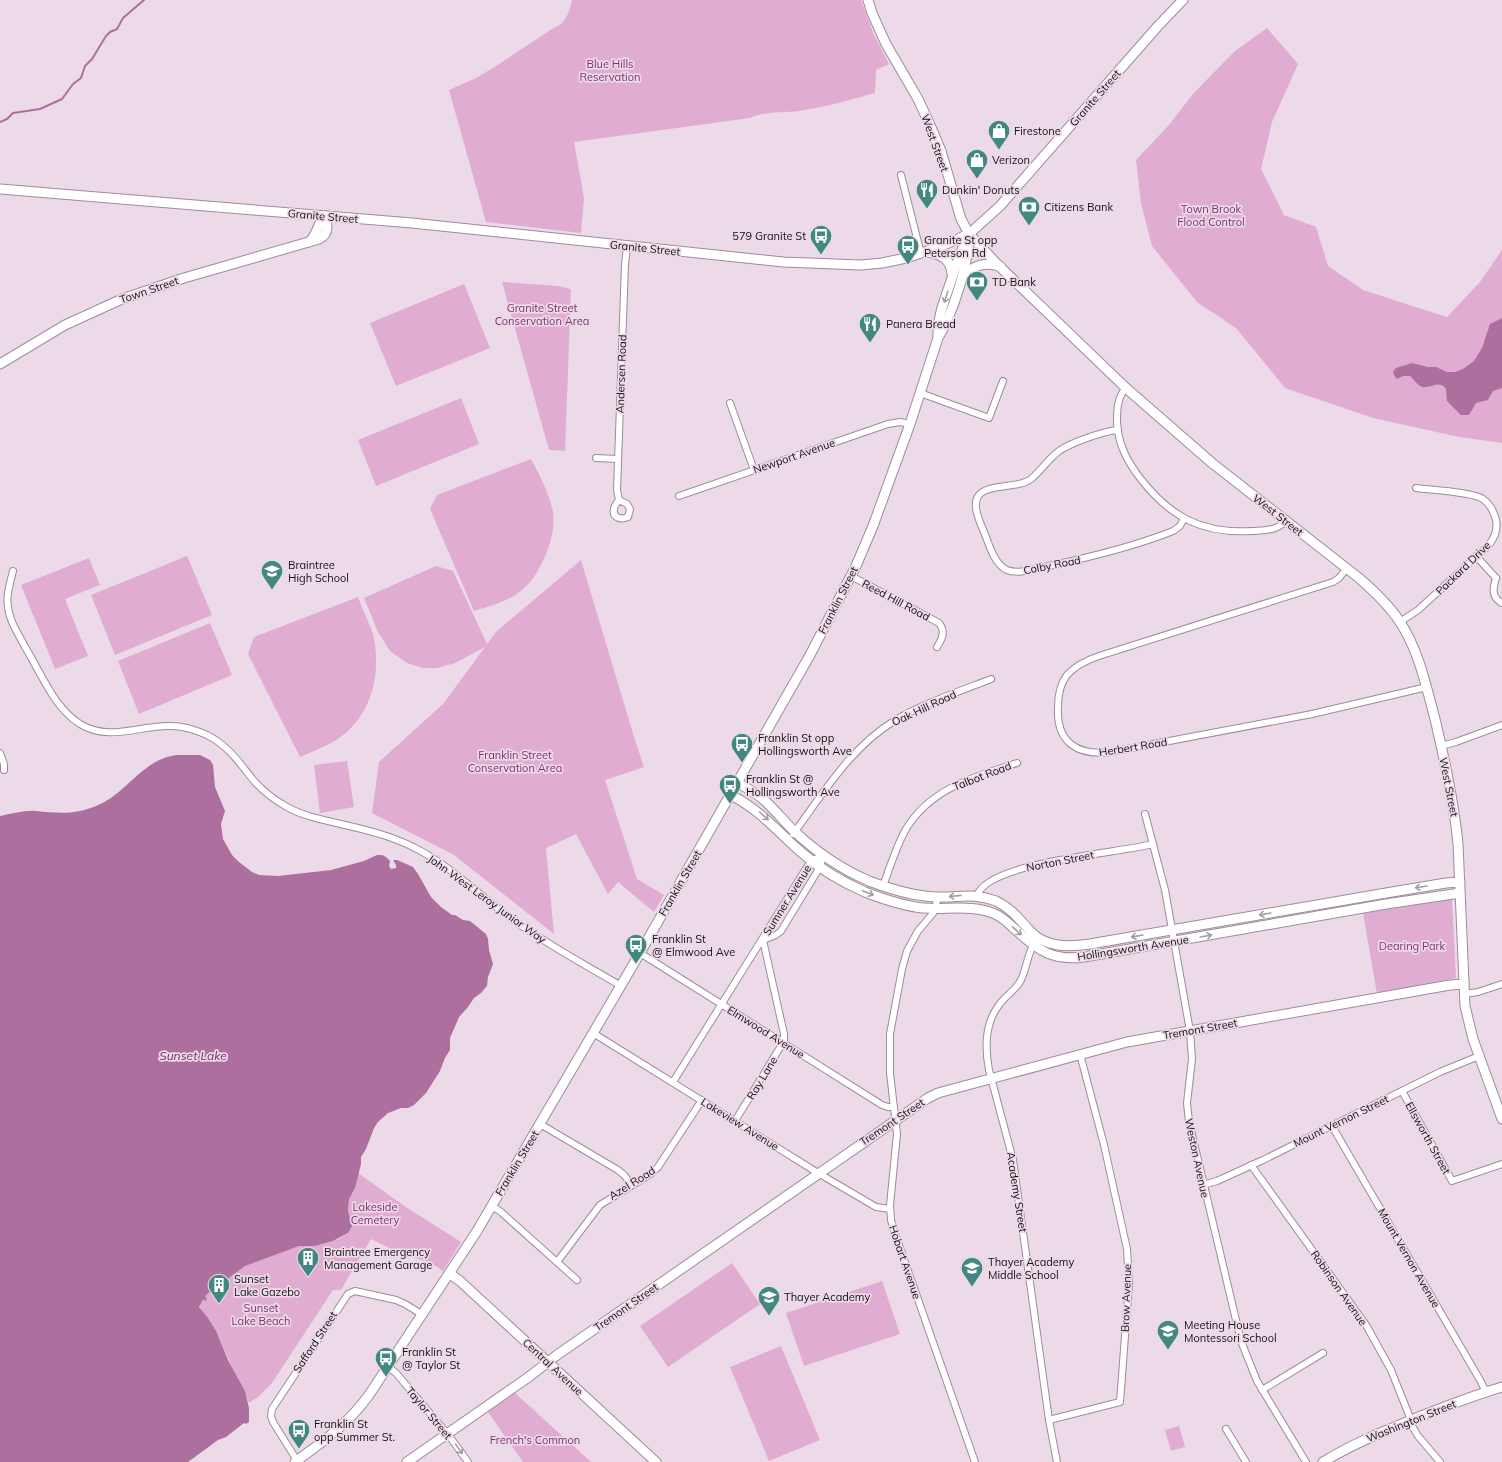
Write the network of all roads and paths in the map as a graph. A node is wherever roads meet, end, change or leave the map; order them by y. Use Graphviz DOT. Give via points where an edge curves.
graph roads {
  1 [pos="868,0"];
  2 [pos="1183,0"];
  3 [pos="901,174"];
  4 [pos="0,189"];
  5 [pos="324,216"];
  6 [pos="969,234"];
  7 [pos="627,247"];
  8 [pos="924,253"];
  9 [pos="1002,268"];
  10 [pos="963,275"];
  11 [pos="952,277"];
  12 [pos="938,338"];
  13 [pos="0,364"];
  14 [pos="1003,381"];
  15 [pos="1126,388"];
  16 [pos="920,393"];
  17 [pos="730,403"];
  18 [pos="910,424"];
  19 [pos="1118,430"];
  20 [pos="596,458"];
  21 [pos="618,459"];
  22 [pos="754,470"];
  23 [pos="1416,488"];
  24 [pos="679,496"];
  25 [pos="619,500"];
  26 [pos="1184,518"];
  27 [pos="1286,521"];
  28 [pos="1476,556"];
  29 [pos="1347,568"];
  30 [pos="13,571"];
  31 [pos="851,576"];
  32 [pos="1499,577"];
  33 [pos="1502,603"];
  34 [pos="1400,622"];
  35 [pos="937,647"];
  36 [pos="991,679"];
  37 [pos="1427,687"];
  38 [pos="1502,725"];
  39 [pos="1441,746"];
  40 [pos="0,753"];
  41 [pos="1017,763"];
  42 [pos="4,770"];
  43 [pos="738,783"];
  44 [pos="732,795"];
  45 [pos="1144,814"];
  46 [pos="794,832"];
  47 [pos="788,840"];
  48 [pos="1153,844"];
  49 [pos="823,855"];
  50 [pos="812,861"];
  51 [pos="820,867"];
  52 [pos="1460,882"];
  53 [pos="887,887"];
  54 [pos="1384,893"];
  55 [pos="1460,893"];
  56 [pos="977,896"];
  57 [pos="938,897"];
  58 [pos="888,899"];
  59 [pos="999,903"];
  60 [pos="1386,904"];
  61 [pos="936,908"];
  62 [pos="1287,910"];
  63 [pos="995,914"];
  64 [pos="1289,922"];
  65 [pos="1171,930"];
  66 [pos="763,940"];
  67 [pos="1035,942"];
  68 [pos="1105,942"];
  69 [pos="1173,942"];
  70 [pos="640,953"];
  71 [pos="1107,953"];
  72 [pos="1464,984"];
  73 [pos="1502,984"];
  74 [pos="621,986"];
  75 [pos="1464,994"];
  76 [pos="723,1005"];
  77 [pos="1190,1031"];
  78 [pos="593,1033"];
  79 [pos="783,1043"];
  80 [pos="1080,1054"];
  81 [pos="1479,1056"];
  82 [pos="991,1078"];
  83 [pos="673,1082"];
  84 [pos="1402,1091"];
  85 [pos="702,1100"];
  86 [pos="894,1107"];
  87 [pos="1502,1119"];
  88 [pos="896,1120"];
  89 [pos="735,1121"];
  90 [pos="540,1124"];
  91 [pos="1332,1126"];
  92 [pos="1502,1164"];
  93 [pos="1251,1165"];
  94 [pos="818,1173"];
  95 [pos="632,1185"];
  96 [pos="1203,1186"];
  97 [pos="492,1206"];
  98 [pos="890,1209"];
  99 [pos="557,1262"];
  100 [pos="450,1274"];
  101 [pos="577,1280"];
  102 [pos="423,1315"];
  103 [pos="1323,1353"];
  104 [pos="547,1362"];
  105 [pos="388,1367"];
  106 [pos="1502,1387"];
  107 [pos="1262,1390"];
  108 [pos="1486,1392"];
  109 [pos="1049,1420"];
  110 [pos="1410,1420"];
  111 [pos="1226,1429"];
  112 [pos="448,1434"];
  113 [pos="1334,1459"];
  114 [pos="297,1461"];
  115 [pos="407,1462"];
  116 [pos="468,1462"];
  117 [pos="656,1462"];
  118 [pos="975,1462"];
  119 [pos="1058,1462"];
  120 [pos="1246,1462"];
  121 [pos="1306,1462"];
  122 [pos="1323,1462"];
  123 [pos="1440,1462"];
  1 -- 6 [label="street, West Street" via="886,44 932,129 961,219"];
  2 -- 6 [label="street, Granite Street" via="1000,206"];
  3 -- 8 [label="street"];
  4 -- 5 [label="street, Granite Street"];
  5 -- 7 [label="street, Granite Street"];
  5 -- 13 [label="street, Town Street" via="327,223 326,233 322,238 177,280 122,299 65,325"];
  6 -- 8 [label="street, Granite Street"];
  6 -- 9 [label="street, West Street"];
  6 -- 10 [label="street, Franklin Street" via="968,255"];
  6 -- 11 [label="street, Franklin Street"];
  7 -- 8 [label="street, Granite Street" via="842,266 882,263"];
  7 -- 21 [label="street, Andersen Road"];
  8 -- 11 [label="street" via="940,255 947,260 952,268"];
  9 -- 10 [label="street" via="980,265"];
  9 -- 15 [label="street, West Street"];
  10 -- 12 [label="street, Franklin Street"];
  11 -- 12 [label="street, Franklin Street, one-way" via="939,319"];
  12 -- 16 [label="street, Franklin Street"];
  14 -- 16 [label="street" via="989,418"];
  15 -- 19 [label="street" via="1119,400"];
  15 -- 27 [label="street, West Street" via="1212,463"];
  16 -- 18 [label="street, Franklin Street"];
  17 -- 22 [label="street"];
  18 -- 22 [label="street, Newport Avenue" via="888,424"];
  18 -- 31 [label="street, Franklin Street" via="876,518"];
  19 -- 26 [label="street" via="1122,448 1131,466 1158,498"];
  19 -- 26 [label="street, Colby Road" via="1104,432 1062,449 1025,482 990,490 978,496 978,518 998,563 1008,570 1020,571 1092,557 1170,532 1180,526"];
  20 -- 21 [label="street"];
  21 -- 25 [label="street, Andersen Road"];
  22 -- 24 [label="street, Newport Avenue"];
  23 -- 28 [label="street, Packard Drive" via="1475,496 1489,505 1496,520 1495,532 1490,543"];
  26 -- 27 [label="street" via="1208,528 1231,532 1274,529"];
  27 -- 29 [label="street, West Street"];
  28 -- 32 [label="street"];
  28 -- 34 [label="street, Packard Drive" via="1418,610"];
  29 -- 34 [label="street, West Street" via="1376,593"];
  29 -- 37 [label="street, Herbert Road" via="1339,578 1329,584 1082,663 1067,676 1060,690 1058,721 1063,737 1073,747 1084,751 1111,752 1318,713"];
  30 -- 74 [label="street, John West Leroy Junior Way" via="7,601 12,622 57,702 79,723 109,733 173,726 189,728 208,736 227,748 260,787 287,807 312,817 388,836 420,850 526,929"];
  31 -- 35 [label="street, Reed Hill Road" via="939,623 943,634"];
  31 -- 43 [label="street, Franklin Street" via="808,661"];
  32 -- 33 [label="street" via="1493,589 1497,600"];
  34 -- 37 [label="street, West Street" via="1415,651"];
  36 -- 46 [label="street, Oak Hill Road" via="906,714 877,733 850,758"];
  37 -- 39 [label="street, West Street"];
  38 -- 39 [label="street"];
  39 -- 52 [label="street, West Street" via="1456,821"];
  40 -- 42 [label="street"];
  41 -- 53 [label="street, Talbot Road" via="958,784 940,794 924,808 906,830 896,850"];
  43 -- 44 [label="street, Franklin Street"];
  43 -- 46 [label="street, Hollingsworth Avenue" via="763,799"];
  44 -- 47 [label="street, Hollingsworth Avenue, one-way" via="757,810"];
  44 -- 70 [label="street, Franklin Street"];
  45 -- 48 [label="street, Weston Avenue"];
  46 -- 47 [label="street, Oak Hill Road"];
  46 -- 49 [label="street, Hollingsworth Avenue"];
  47 -- 50 [label="street, Hollingsworth Avenue"];
  48 -- 56 [label="street, Norton Street" via="1020,869 988,881 981,886"];
  48 -- 65 [label="street, Weston Avenue" via="1165,890"];
  49 -- 50 [label="street, Sumner Avenue"];
  49 -- 51 [label="street, Sumner Avenue"];
  49 -- 53 [label="street, Hollingsworth Avenue" via="856,875"];
  50 -- 51 [label="street, Hollingsworth Avenue"];
  50 -- 66 [label="street, Sumner Avenue"];
  51 -- 58 [label="street, Hollingsworth Avenue, one-way" via="848,884"];
  51 -- 66 [label="street, Sumner Avenue" via="781,930"];
  52 -- 54 [label="street, Hollingsworth Avenue, one-way"];
  52 -- 55 [label="street, West Street"];
  53 -- 57 [label="street, Hollingsworth Avenue" via="911,894"];
  53 -- 58 [label="street"];
  54 -- 60 [label="street"];
  54 -- 62 [label="street, Hollingsworth Avenue"];
  55 -- 60 [label="street, Hollingsworth Avenue"];
  55 -- 72 [label="street, West Street"];
  56 -- 57 [label="street, Hollingsworth Avenue, one-way"];
  56 -- 59 [label="street, Hollingsworth Avenue"];
  57 -- 61 [label="street, Hobart Avenue"];
  58 -- 61 [label="street, Hollingsworth Avenue" via="913,906"];
  59 -- 63 [label="street"];
  59 -- 67 [label="street, Hollingsworth Avenue" via="1014,913"];
  60 -- 64 [label="street, Hollingsworth Avenue"];
  61 -- 63 [label="street, Hollingsworth Avenue" via="976,909"];
  61 -- 86 [label="street, Hobart Avenue" via="915,935 902,969 890,1045"];
  62 -- 64 [label="street"];
  62 -- 65 [label="street, Hollingsworth Avenue, one-way"];
  63 -- 67 [label="street, Hollingsworth Avenue, one-way"];
  69 -- 64 [label="street, Hollingsworth Avenue, one-way"];
  65 -- 68 [label="street, Hollingsworth Avenue, one-way"];
  65 -- 69 [label="street, Weston Avenue"];
  66 -- 76 [label="street, Sumner Avenue"];
  66 -- 79 [label="street" via="784,1034"];
  67 -- 68 [label="street, Hollingsworth Avenue" via="1067,946"];
  67 -- 71 [label="street, Hollingsworth Avenue" via="1046,953 1062,958"];
  67 -- 82 [label="street, Academy Street" via="1020,980 998,1006 990,1021 987,1050"];
  68 -- 71 [label="street"];
  69 -- 71 [label="street, Hollingsworth Avenue"];
  69 -- 77 [label="street, Weston Avenue"];
  70 -- 74 [label="street, Franklin Street"];
  70 -- 76 [label="street, Elmwood Avenue"];
  72 -- 75 [label="street, West Street"];
  72 -- 77 [label="street, Tremont Street"];
  73 -- 75 [label="street"];
  74 -- 78 [label="street, Franklin Street"];
  75 -- 81 [label="street, West Street"];
  76 -- 79 [label="street, Elmwood Avenue"];
  76 -- 83 [label="street, Sumner Avenue"];
  77 -- 80 [label="street, Tremont Street" via="1132,1041"];
  77 -- 96 [label="street, Weston Avenue" via="1192,1059 1188,1116"];
  78 -- 83 [label="street, Lakeview Avenue"];
  78 -- 90 [label="street, Franklin Street"];
  79 -- 86 [label="street, Elmwood Avenue" via="882,1105"];
  79 -- 89 [label="street, Ray Lane"];
  80 -- 82 [label="street, Tremont Street"];
  80 -- 109 [label="street, Brow Avenue" via="1104,1145 1127,1253 1129,1283 1120,1402"];
  81 -- 84 [label="street, Mount Vernon Street"];
  81 -- 87 [label="street, West Street"];
  82 -- 88 [label="street, Tremont Street" via="938,1092"];
  82 -- 109 [label="street, Academy Street" via="1014,1166"];
  83 -- 85 [label="street, Lakeview Avenue"];
  84 -- 91 [label="street, Mount Vernon Street"];
  84 -- 92 [label="street, Ellsworth Street" via="1452,1181"];
  85 -- 89 [label="street, Lakeview Avenue"];
  85 -- 95 [label="street, Azel Road" via="658,1167"];
  86 -- 88 [label="street, Hobart Avenue"];
  88 -- 94 [label="street, Tremont Street"];
  88 -- 98 [label="street, Hobart Avenue" via="897,1139"];
  89 -- 94 [label="street, Lakeview Avenue"];
  90 -- 95 [label="street" via="618,1170"];
  90 -- 97 [label="street, Franklin Street"];
  91 -- 93 [label="street, Mount Vernon Street"];
  91 -- 108 [label="street, Mount Vernon Avenue"];
  93 -- 96 [label="street, Mount Vernon Street"];
  93 -- 110 [label="street, Robinson Avenue" via="1363,1321 1393,1373"];
  94 -- 98 [label="street, Lakeview Avenue" via="876,1207"];
  94 -- 104 [label="street, Tremont Street"];
  95 -- 99 [label="street, Azel Road" via="600,1205"];
  96 -- 107 [label="street, Weston Avenue" via="1237,1330"];
  97 -- 99 [label="street"];
  97 -- 100 [label="street, Franklin Street"];
  98 -- 118 [label="street, Hobart Avenue" via="892,1226"];
  99 -- 101 [label="street"];
  100 -- 102 [label="street, Franklin Street"];
  100 -- 104 [label="street, Central Avenue"];
  102 -- 105 [label="street, Franklin Street"];
  102 -- 114 [label="street, Safford Street" via="396,1300 355,1291 348,1294 272,1410 273,1422"];
  103 -- 107 [label="street"];
  104 -- 112 [label="street, Tremont Street"];
  104 -- 117 [label="street, Central Avenue"];
  105 -- 112 [label="street, Taylor Street"];
  105 -- 114 [label="street, Franklin Street" via="350,1419"];
  106 -- 108 [label="street, Washington Street"];
  107 -- 121 [label="street, Weston Avenue"];
  108 -- 110 [label="street, Washington Street"];
  109 -- 119 [label="street, Academy Street"];
  110 -- 113 [label="street, Washington Street" via="1366,1439"];
  110 -- 123 [label="street, Robinson Avenue" via="1418,1436"];
  111 -- 120 [label="street"];
  112 -- 115 [label="street, Tremont Street"];
  112 -- 116 [label="street, Taylor Street, one-way"];
  113 -- 122 [label="street, Washington Street"];
}
